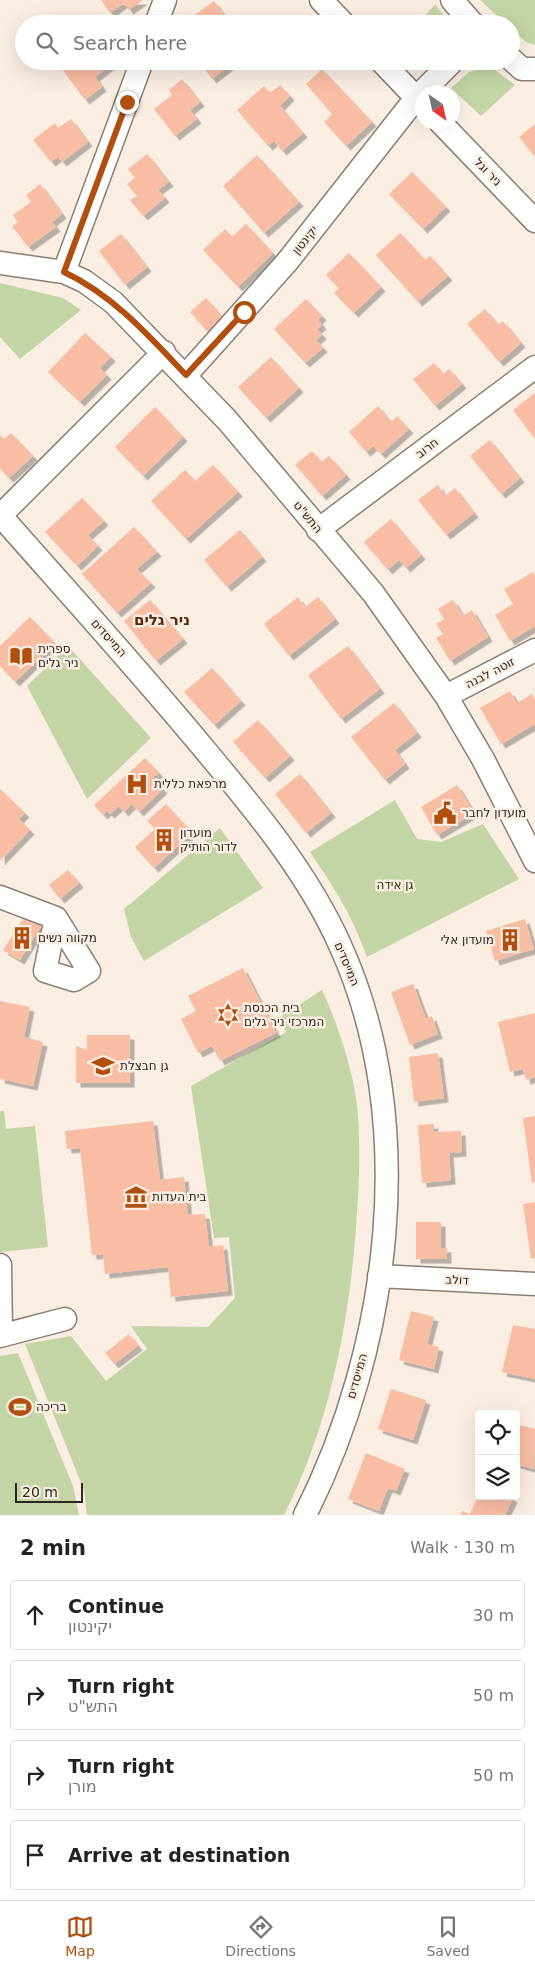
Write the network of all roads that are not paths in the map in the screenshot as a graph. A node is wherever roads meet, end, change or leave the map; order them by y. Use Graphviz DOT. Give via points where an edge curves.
graph roads {
  1 [pos="165,0"];
  2 [pos="321,0"];
  3 [pos="452,0"];
  4 [pos="159,15"];
  5 [pos="335,15"];
  6 [pos="465,15"];
  7 [pos="520,67"];
  8 [pos="535,69"];
  9 [pos="139,70"];
  10 [pos="389,70"];
  11 [pos="446,70"];
  12 [pos="433,85"];
  13 [pos="415,97"];
  14 [pos="415,106"];
  15 [pos="448,130"];
  16 [pos="535,221"];
  17 [pos="0,263"];
  18 [pos="64,272"];
  19 [pos="164,352"];
  20 [pos="535,367"];
  21 [pos="186,375"];
  22 [pos="0,516"];
  23 [pos="318,530"];
  24 [pos="535,650"];
  25 [pos="446,696"];
  26 [pos="535,861"];
  27 [pos="0,897"];
  28 [pos="56,918"];
  29 [pos="0,1266"];
  30 [pos="379,1276"];
  31 [pos="535,1284"];
  32 [pos="65,1319"];
  33 [pos="1,1336"];
  34 [pos="305,1515"];
  1 -- 4 [label="street"];
  2 -- 5 [label="street"];
  3 -- 6 [label="street"];
  7 -- 8 [label="street"];
  9 -- 18 [label="street"];
  10 -- 13 [label="street"];
  11 -- 12 [label="street, יקינטון"];
  14 -- 21 [label="street, יקינטון" via="287,262"];
  15 -- 16 [label="street, ניר וגל"];
  17 -- 18 [label="street, התש\"ט"];
  18 -- 19 [label="street, התש\"ט" via="84,281 113,302"];
  19 -- 21 [label="street, התש\"ט"];
  19 -- 22 [label="street"];
  20 -- 23 [label="street, חרוב"];
  21 -- 23 [label="street, התש\"ט"];
  22 -- 30 [label="street, המייסדים" via="146,680 246,801 306,883 340,943 362,999 377,1065 385,1129 386,1190"];
  23 -- 25 [label="street, התש\"ט" via="373,593"];
  24 -- 25 [label="street, זוטה לבנה"];
  25 -- 26 [label="street, התש\"ט"];
  27 -- 28 [label="street"];
  29 -- 33 [label="street"];
  30 -- 31 [label="street, דולב"];
  30 -- 34 [label="street, המייסדים" via="375,1308 359,1373 338,1440"];
  32 -- 33 [label="street"];
}
